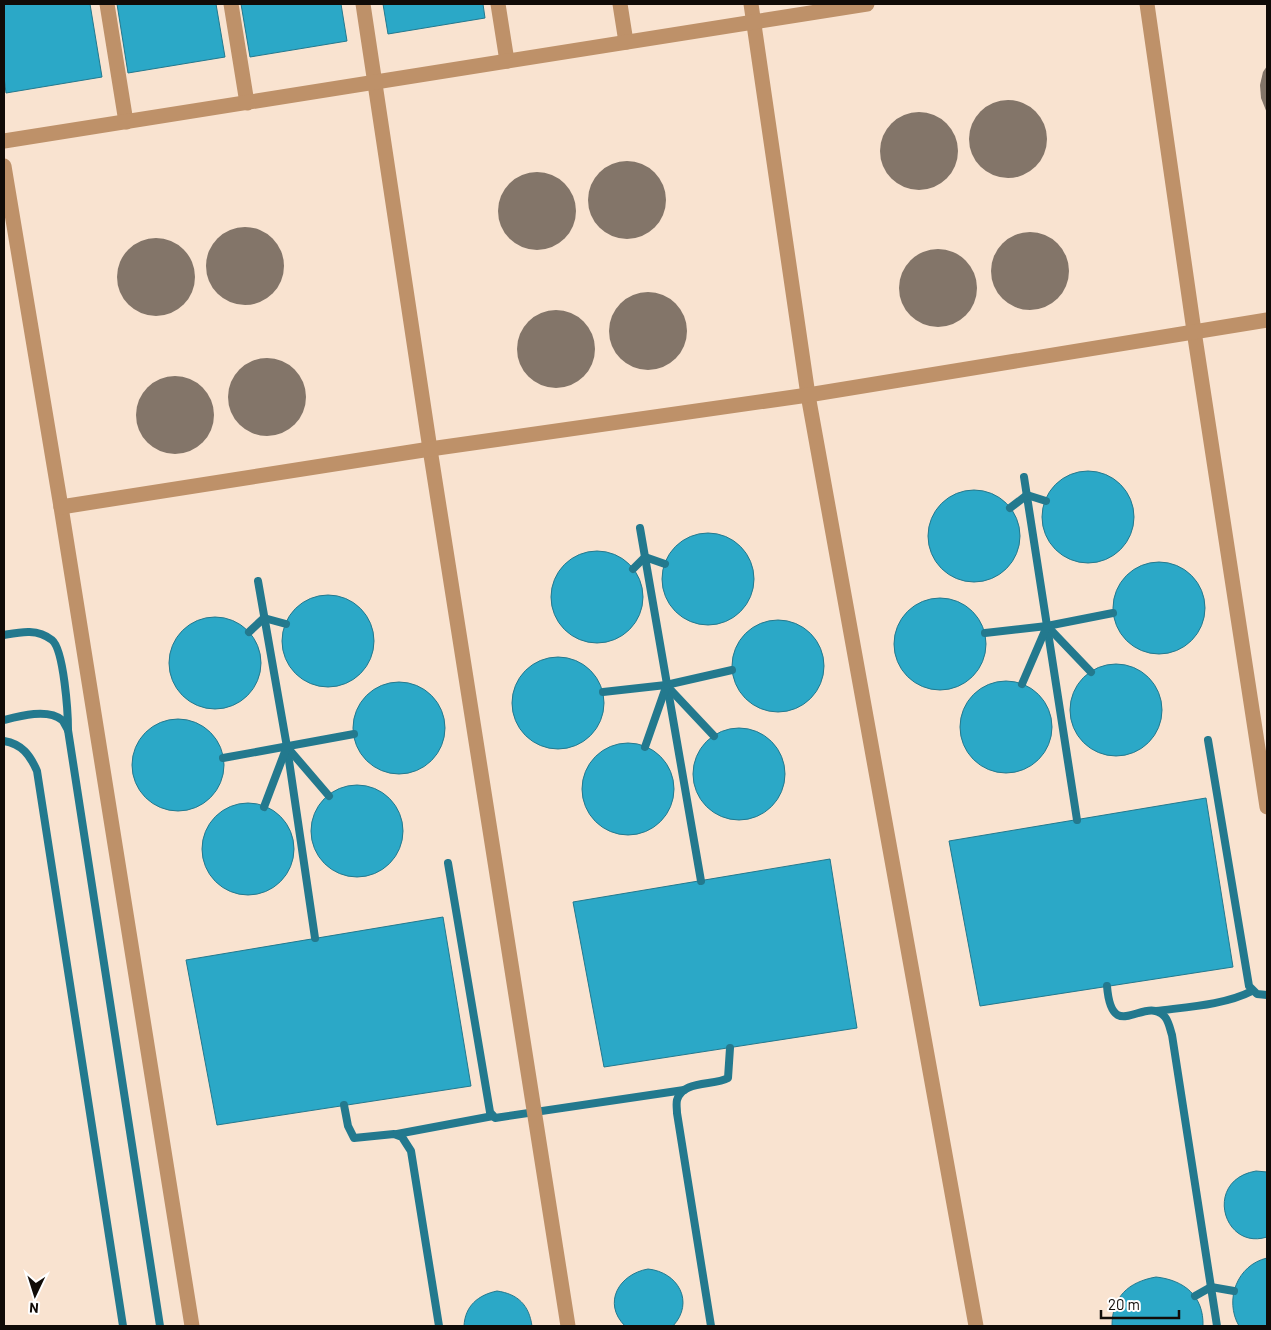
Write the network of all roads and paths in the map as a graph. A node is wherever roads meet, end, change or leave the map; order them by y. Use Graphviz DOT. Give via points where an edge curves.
graph roads {
  1 [pos="107,4"];
  2 [pos="231,4"];
  3 [pos="363,4"];
  4 [pos="498,4"];
  5 [pos="620,4"];
  6 [pos="751,4"];
  7 [pos="867,4"];
  8 [pos="1147,4"];
  9 [pos="754,21"];
  10 [pos="626,42"];
  11 [pos="507,62"];
  12 [pos="376,83"];
  13 [pos="247,103"];
  14 [pos="126,122"];
  15 [pos="4,141"];
  16 [pos="4,166"];
  17 [pos="1267,320"];
  18 [pos="1194,331"];
  19 [pos="808,395"];
  20 [pos="430,450"];
  21 [pos="61,507"];
  22 [pos="1267,807"];
  23 [pos="192,1326"];
  24 [pos="568,1326"];
  25 [pos="976,1326"];
  1 -- 14 [label="lane"];
  2 -- 13 [label="lane"];
  3 -- 12 [label="lane"];
  4 -- 11 [label="lane"];
  5 -- 10 [label="lane"];
  6 -- 9 [label="lane"];
  7 -- 9 [label="lane"];
  8 -- 18 [label="lane"];
  9 -- 10 [label="lane"];
  9 -- 19 [label="lane"];
  10 -- 11 [label="lane"];
  11 -- 12 [label="lane"];
  12 -- 13 [label="lane"];
  12 -- 20 [label="lane"];
  13 -- 14 [label="lane"];
  14 -- 15 [label="lane"];
  16 -- 21 [label="lane"];
  17 -- 18 [label="lane"];
  18 -- 19 [label="lane"];
  18 -- 22 [label="lane"];
  19 -- 20 [label="lane"];
  19 -- 25 [label="lane"];
  20 -- 21 [label="lane"];
  20 -- 24 [label="lane"];
  21 -- 23 [label="lane"];
}
